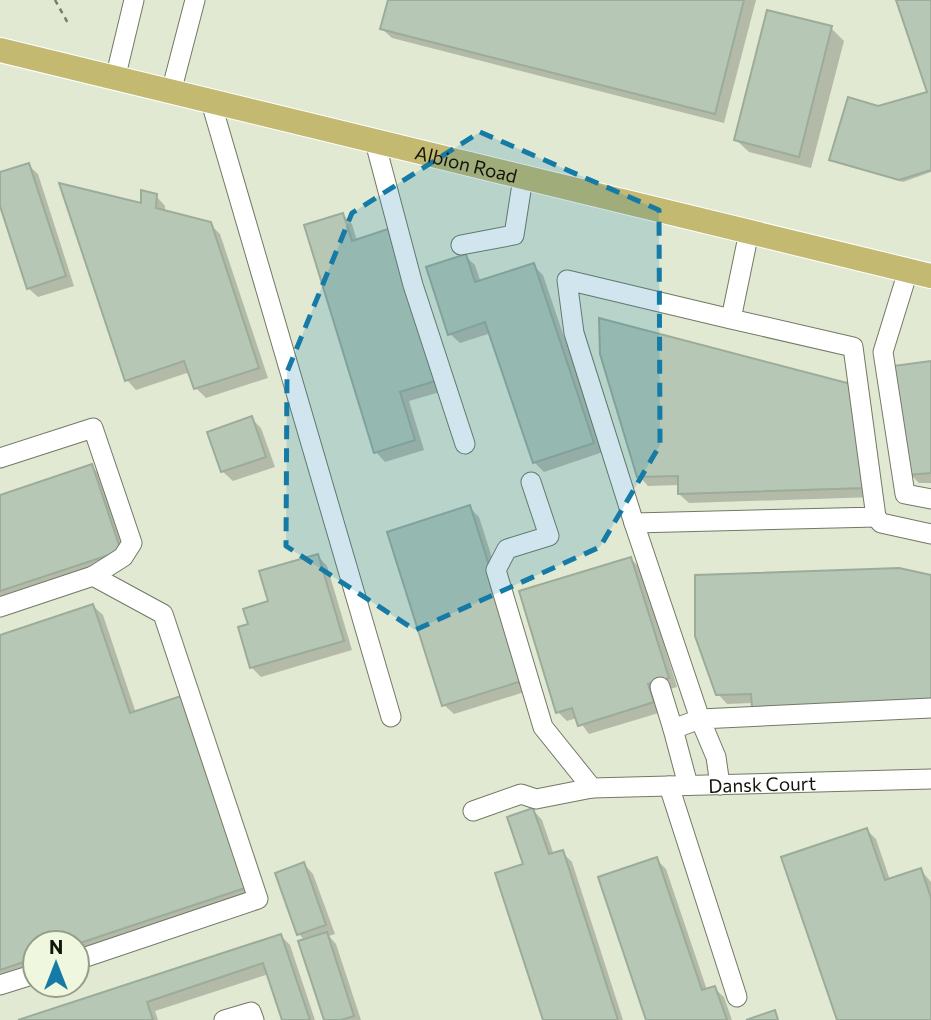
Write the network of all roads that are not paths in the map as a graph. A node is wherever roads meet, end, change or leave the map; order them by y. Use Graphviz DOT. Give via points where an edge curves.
graph roads {
  1 [pos="134,0"];
  2 [pos="195,0"];
  3 [pos="0,50"];
  4 [pos="115,79"];
  5 [pos="171,92"];
  6 [pos="211,102"];
  7 [pos="375,142"];
  8 [pos="523,178"];
  9 [pos="750,232"];
  10 [pos="461,245"];
  11 [pos="919,274"];
  12 [pos="730,319"];
  13 [pos="465,444"];
  14 [pos="0,458"];
  15 [pos="531,482"];
  16 [pos="931,499"];
  17 [pos="876,517"];
  18 [pos="634,523"];
  19 [pos="931,534"];
  20 [pos="93,576"];
  21 [pos="0,607"];
  22 [pos="660,687"];
  23 [pos="931,708"];
  24 [pos="391,717"];
  25 [pos="700,719"];
  26 [pos="673,729"];
  27 [pos="931,779"];
  28 [pos="679,785"];
  29 [pos="720,785"];
  30 [pos="592,788"];
  31 [pos="473,811"];
  32 [pos="91,955"];
  33 [pos="21,978"];
  34 [pos="0,985"];
  35 [pos="737,997"];
  36 [pos="224,1020"];
  37 [pos="254,1020"];
  1 -- 4 [label="street"];
  2 -- 5 [label="street"];
  3 -- 4 [label="main road, Albion Road"];
  4 -- 5 [label="main road, Albion Road"];
  5 -- 6 [label="main road, Albion Road"];
  6 -- 7 [label="main road, Albion Road"];
  6 -- 24 [label="street"];
  7 -- 8 [label="main road, Albion Road"];
  7 -- 13 [label="street" via="413,285"];
  8 -- 9 [label="main road, Albion Road"];
  8 -- 10 [label="street" via="514,235"];
  9 -- 11 [label="main road, Albion Road"];
  9 -- 12 [label="street"];
  11 -- 16 [label="street" via="883,352 905,494"];
  12 -- 17 [label="street" via="853,347"];
  12 -- 18 [label="street" via="567,280 574,333"];
  14 -- 20 [label="street" via="93,428 132,543 123,557"];
  15 -- 30 [label="street" via="548,536 507,549 496,570 543,727"];
  17 -- 18 [label="street"];
  17 -- 19 [label="street" via="881,523"];
  18 -- 25 [label="street"];
  20 -- 21 [label="street"];
  20 -- 32 [label="street" via="163,614 258,899"];
  22 -- 26 [label="street"];
  23 -- 25 [label="street"];
  25 -- 26 [label="street"];
  25 -- 29 [label="street" via="716,757"];
  26 -- 28 [label="street"];
  27 -- 29 [label="street, Dansk Court"];
  28 -- 29 [label="street, Dansk Court"];
  28 -- 30 [label="street, Dansk Court"];
  28 -- 35 [label="street"];
  30 -- 31 [label="street, Dansk Court" via="536,799 521,794"];
  33 -- 34 [label="street"];
  36 -- 37 [label="street" via="251,1012"];
}
